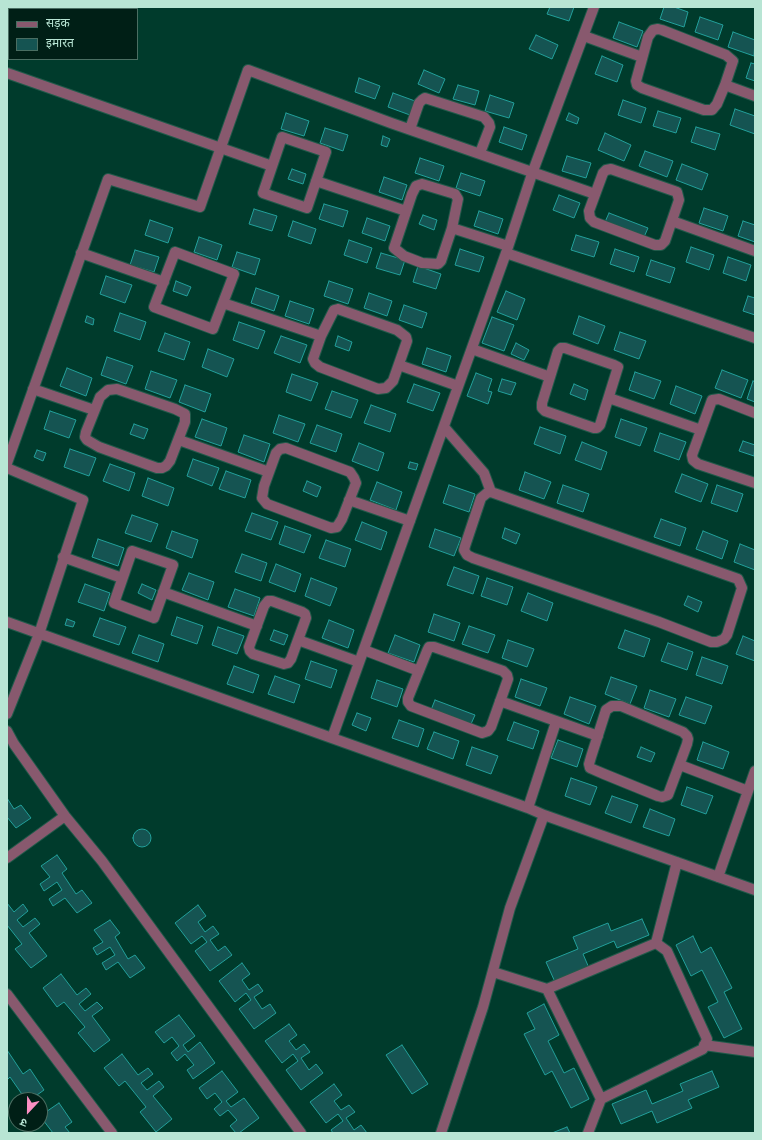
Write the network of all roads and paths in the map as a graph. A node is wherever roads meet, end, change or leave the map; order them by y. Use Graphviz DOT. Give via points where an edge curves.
graph roads {
  1 [pos="594,7"];
  2 [pos="584,36"];
  3 [pos="642,57"];
  4 [pos="7,73"];
  5 [pos="725,85"];
  6 [pos="755,96"];
  7 [pos="410,129"];
  8 [pos="220,149"];
  9 [pos="480,153"];
  10 [pos="272,166"];
  11 [pos="533,171"];
  12 [pos="316,181"];
  13 [pos="595,194"];
  14 [pos="406,211"];
  15 [pos="672,221"];
  16 [pos="452,228"];
  17 [pos="507,249"];
  18 [pos="755,251"];
  19 [pos="81,253"];
  20 [pos="164,282"];
  21 [pos="223,303"];
  22 [pos="321,336"];
  23 [pos="755,338"];
  24 [pos="472,349"];
  25 [pos="399,364"];
  26 [pos="550,377"];
  27 [pos="458,386"];
  28 [pos="33,389"];
  29 [pos="609,398"];
  30 [pos="94,410"];
  31 [pos="755,412"];
  32 [pos="444,427"];
  33 [pos="701,430"];
  34 [pos="179,440"];
  35 [pos="7,464"];
  36 [pos="7,468"];
  37 [pos="269,472"];
  38 [pos="755,483"];
  39 [pos="491,492"];
  40 [pos="349,500"];
  41 [pos="410,521"];
  42 [pos="64,557"];
  43 [pos="122,578"];
  44 [pos="163,592"];
  45 [pos="7,622"];
  46 [pos="257,626"];
  47 [pos="39,634"];
  48 [pos="298,640"];
  49 [pos="364,650"];
  50 [pos="359,662"];
  51 [pos="419,671"];
  52 [pos="500,701"];
  53 [pos="7,714"];
  54 [pos="556,722"];
  55 [pos="7,731"];
  56 [pos="598,736"];
  57 [pos="332,738"];
  58 [pos="680,765"];
  59 [pos="755,771"];
  60 [pos="748,791"];
  61 [pos="528,808"];
  62 [pos="544,814"];
  63 [pos="65,816"];
  64 [pos="7,858"];
  65 [pos="677,862"];
  66 [pos="718,877"];
  67 [pos="755,890"];
  68 [pos="656,943"];
  69 [pos="493,972"];
  70 [pos="547,989"];
  71 [pos="7,994"];
  72 [pos="704,1045"];
  73 [pos="755,1052"];
  74 [pos="601,1099"];
  75 [pos="112,1133"];
  76 [pos="301,1133"];
  77 [pos="441,1133"];
  78 [pos="588,1133"];
  1 -- 2 [label="street"];
  2 -- 3 [label="street"];
  2 -- 11 [label="street"];
  3 -- 5 [label="street" via="636,81 639,86 704,110 715,108"];
  3 -- 5 [label="street" via="653,30 662,30 729,57 733,61"];
  4 -- 8 [label="street"];
  5 -- 6 [label="street"];
  7 -- 8 [label="street" via="248,70"];
  7 -- 9 [label="street"];
  7 -- 9 [label="street" via="419,103 425,98 484,117 490,127"];
  8 -- 10 [label="street"];
  8 -- 19 [label="street" via="200,207 108,179"];
  9 -- 11 [label="street"];
  10 -- 12 [label="street" via="263,193 307,208"];
  10 -- 12 [label="street" via="282,137 326,152"];
  11 -- 13 [label="street"];
  11 -- 17 [label="street"];
  12 -- 14 [label="street"];
  13 -- 15 [label="street" via="589,211 594,222 655,245 661,245 665,241"];
  13 -- 15 [label="street" via="603,173 611,169 676,192 679,200"];
  14 -- 16 [label="street" via="416,186 422,184 455,194 458,198"];
  14 -- 16 [label="street" via="394,248 404,256 422,263 438,264 441,261"];
  15 -- 18 [label="street"];
  16 -- 17 [label="street"];
  17 -- 23 [label="street"];
  17 -- 24 [label="street"];
  19 -- 20 [label="street"];
  19 -- 28 [label="street"];
  20 -- 21 [label="street" via="154,307 213,329"];
  20 -- 21 [label="street" via="175,252 234,274"];
  21 -- 22 [label="street"];
  22 -- 25 [label="street" via="313,359 315,363 378,389 386,388 393,381"];
  22 -- 25 [label="street" via="334,310 343,310 397,330 406,336 407,341"];
  24 -- 26 [label="street"];
  24 -- 27 [label="street"];
  25 -- 27 [label="street"];
  26 -- 29 [label="street" via="542,408 587,426 600,426"];
  26 -- 29 [label="street" via="560,348 614,365 618,367"];
  27 -- 32 [label="street"];
  28 -- 30 [label="street"];
  28 -- 35 [label="street"];
  29 -- 33 [label="street"];
  30 -- 34 [label="street" via="100,397 108,390 117,389 175,409 186,417"];
  30 -- 34 [label="street" via="86,432 87,440 157,468 166,466"];
  31 -- 33 [label="street" via="719,399 712,400"];
  32 -- 39 [label="street" via="484,473"];
  32 -- 41 [label="street"];
  33 -- 38 [label="street" via="692,455 693,460 698,464"];
  34 -- 37 [label="street"];
  36 -- 42 [label="street" via="83,500"];
  37 -- 40 [label="street" via="276,453 280,448 286,448 350,472 356,483"];
  37 -- 40 [label="street" via="262,498 267,504 330,528 337,527"];
  39 -- 39 [label="street" via="738,579 742,588 727,635 718,642 711,642 467,555 464,550 481,498"];
  40 -- 41 [label="street"];
  41 -- 49 [label="street"];
  42 -- 43 [label="street"];
  42 -- 47 [label="street"];
  43 -- 44 [label="street" via="114,604 148,616 154,618"];
  43 -- 44 [label="street" via="132,551 159,560 173,565"];
  44 -- 46 [label="street"];
  45 -- 47 [label="street"];
  46 -- 48 [label="street" via="249,647 253,654 288,663"];
  46 -- 48 [label="street" via="264,606 268,601 272,601 305,614 306,618"];
  47 -- 53 [label="street"];
  47 -- 57 [label="street"];
  48 -- 50 [label="street"];
  49 -- 50 [label="street"];
  49 -- 51 [label="street"];
  50 -- 57 [label="street"];
  51 -- 52 [label="street" via="426,651 429,647 434,647 503,672 508,679"];
  51 -- 52 [label="street" via="408,698 411,706 482,733 491,727"];
  52 -- 54 [label="street"];
  54 -- 56 [label="street"];
  54 -- 61 [label="street"];
  55 -- 63 [label="street"];
  56 -- 58 [label="street" via="606,710 612,706 621,706 684,732 688,739"];
  56 -- 58 [label="street" via="590,768 658,796 668,795"];
  57 -- 61 [label="street"];
  58 -- 60 [label="street"];
  59 -- 60 [label="street"];
  60 -- 66 [label="street"];
  61 -- 62 [label="street"];
  62 -- 65 [label="street"];
  62 -- 69 [label="street" via="510,908"];
  63 -- 64 [label="street"];
  63 -- 76 [label="street" via="102,861"];
  65 -- 66 [label="street"];
  65 -- 68 [label="street"];
  66 -- 67 [label="street"];
  68 -- 70 [label="street"];
  68 -- 72 [label="street" via="667,951 706,1039"];
  69 -- 70 [label="street"];
  69 -- 77 [label="street" via="484,1007"];
  70 -- 74 [label="street"];
  71 -- 75 [label="street"];
  72 -- 73 [label="street"];
  72 -- 74 [label="street" via="703,1049"];
  74 -- 78 [label="street"];
}
